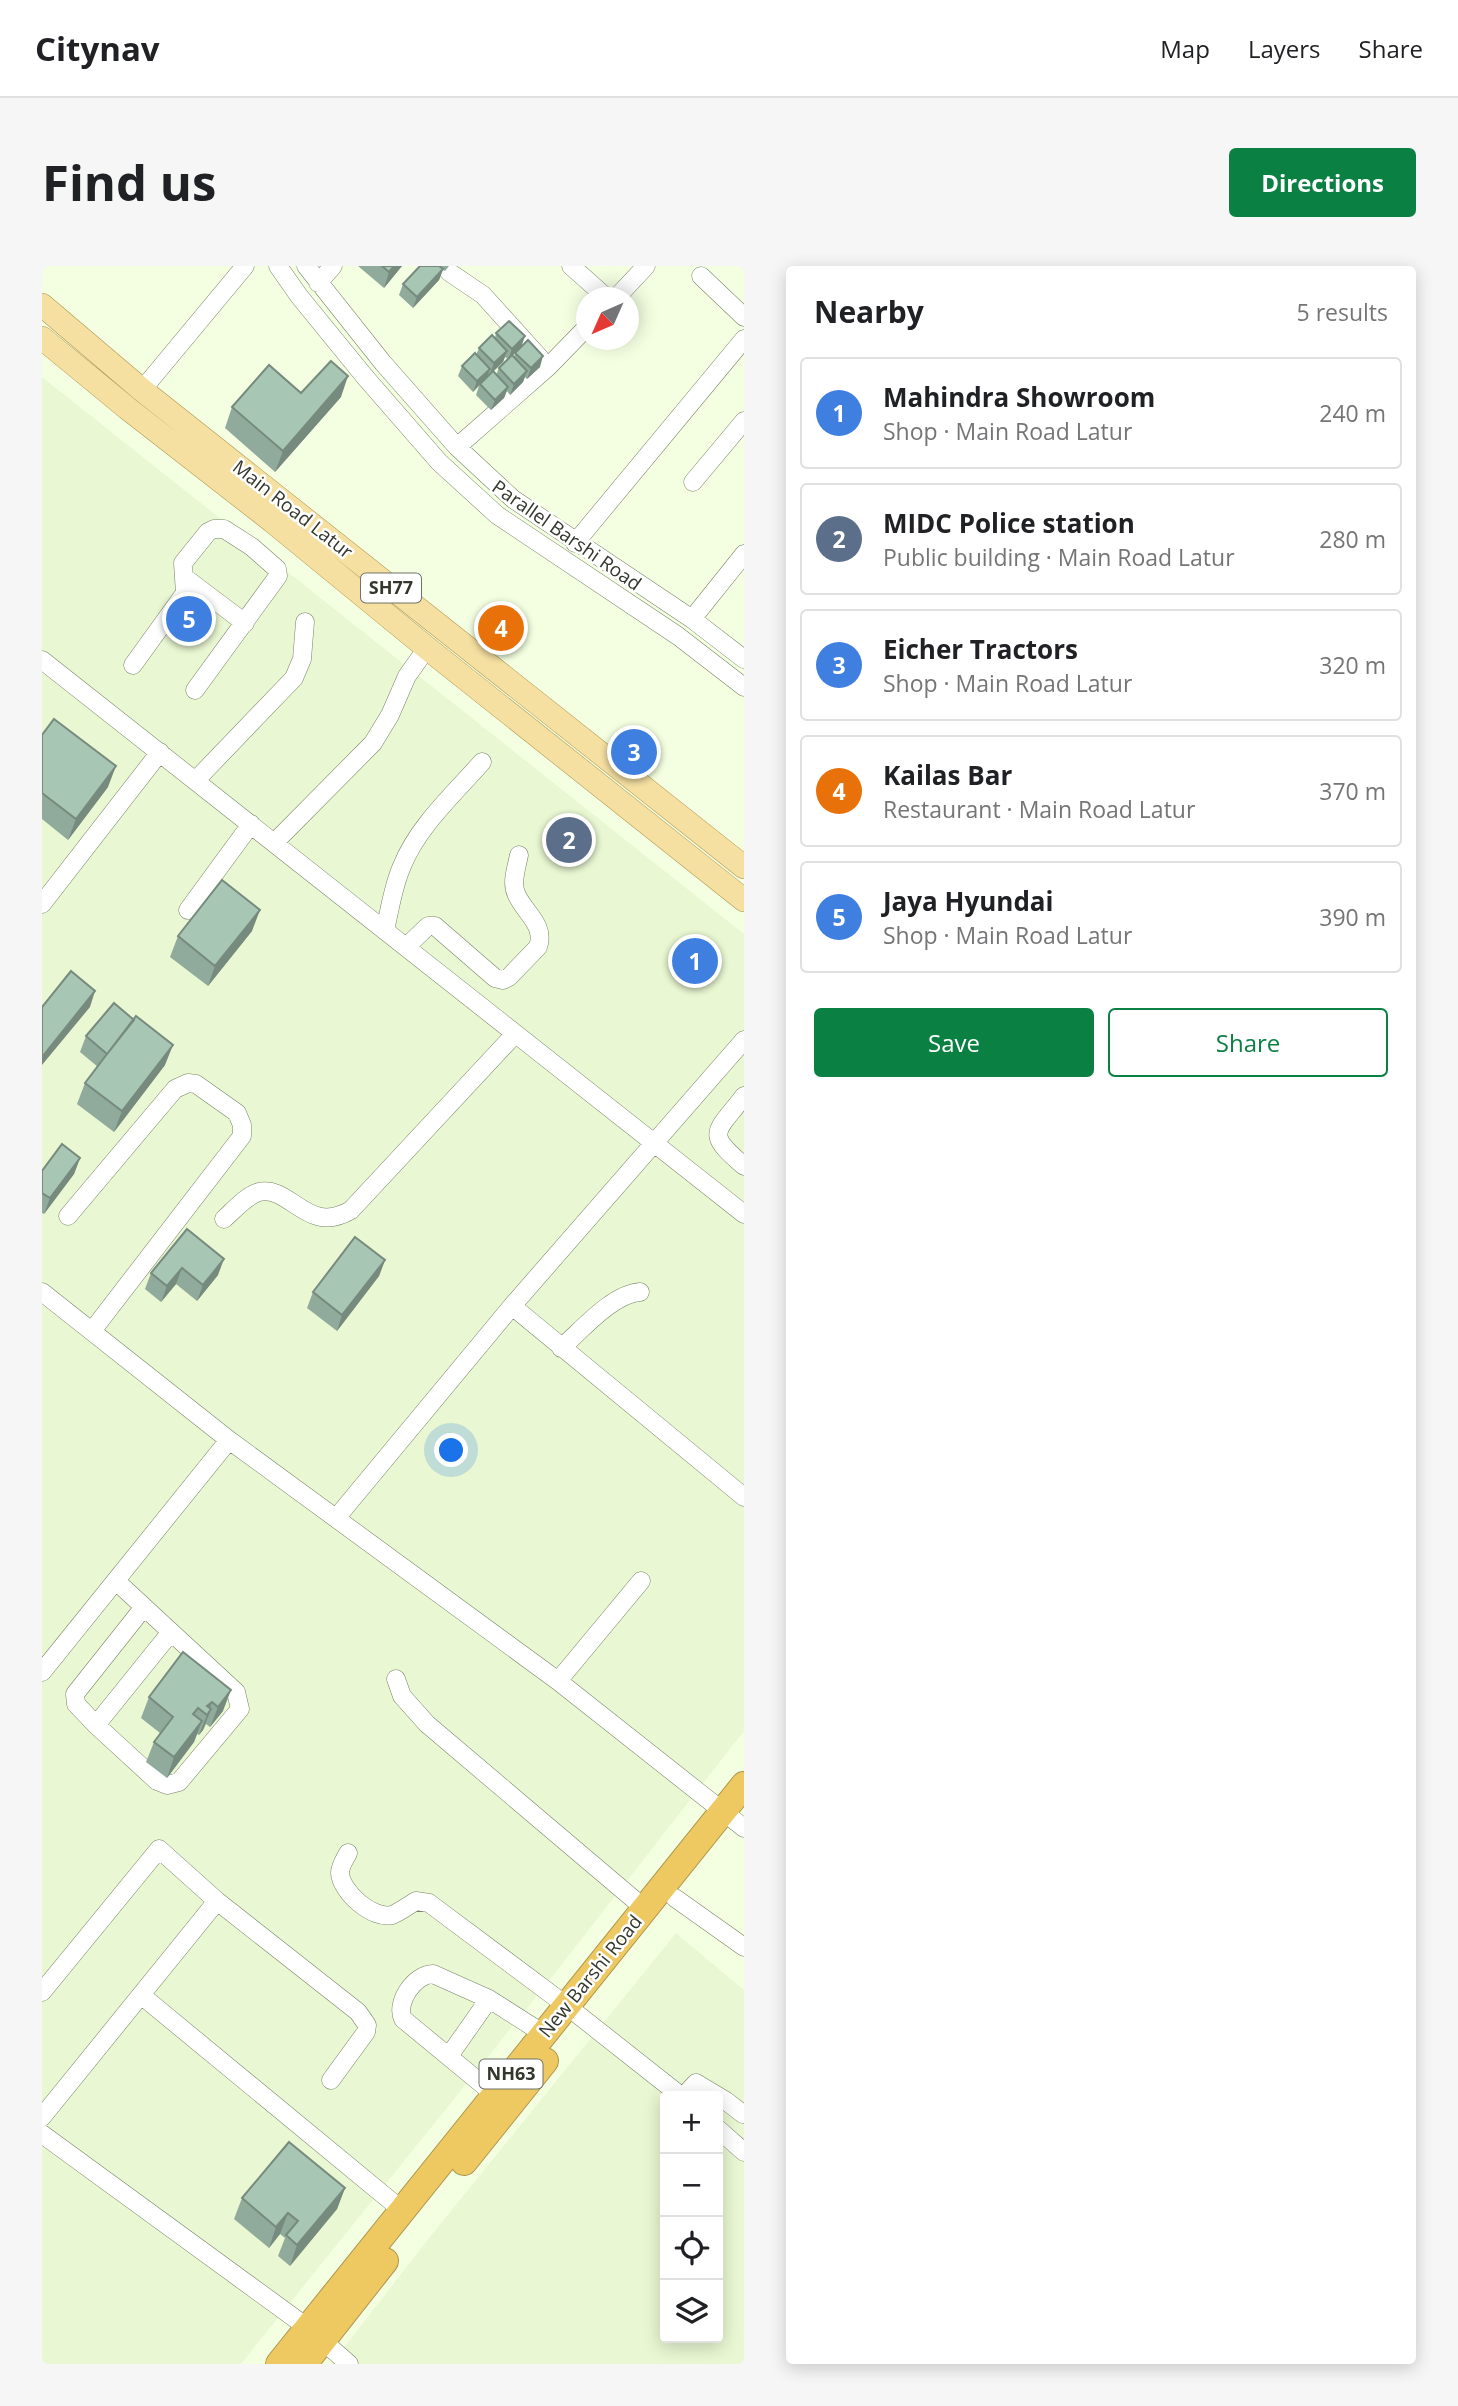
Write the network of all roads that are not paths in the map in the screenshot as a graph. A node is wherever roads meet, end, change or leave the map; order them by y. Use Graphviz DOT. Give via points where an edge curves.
graph roads {
  1 [pos="245,266"];
  2 [pos="278,266"];
  3 [pos="306,266"];
  4 [pos="332,266"];
  5 [pos="571,266"];
  6 [pos="646,266"];
  7 [pos="449,272"];
  8 [pos="701,276"];
  9 [pos="318,283"];
  10 [pos="595,287"];
  11 [pos="626,287"];
  12 [pos="42,305"];
  13 [pos="744,317"];
  14 [pos="42,338"];
  15 [pos="576,338"];
  16 [pos="744,339"];
  17 [pos="548,367"];
  18 [pos="142,390"];
  19 [pos="744,421"];
  20 [pos="457,447"];
  21 [pos="693,482"];
  22 [pos="272,520"];
  23 [pos="575,543"];
  24 [pos="252,547"];
  25 [pos="744,554"];
  26 [pos="184,577"];
  27 [pos="692,619"];
  28 [pos="305,622"];
  29 [pos="245,623"];
  30 [pos="427,648"];
  31 [pos="744,659"];
  32 [pos="42,660"];
  33 [pos="133,665"];
  34 [pos="744,687"];
  35 [pos="195,690"];
  36 [pos="160,752"];
  37 [pos="482,762"];
  38 [pos="196,780"];
  39 [pos="251,824"];
  40 [pos="275,842"];
  41 [pos="519,855"];
  42 [pos="744,867"];
  43 [pos="744,900"];
  44 [pos="42,904"];
  45 [pos="188,910"];
  46 [pos="385,930"];
  47 [pos="406,947"];
  48 [pos="515,1034"];
  49 [pos="744,1040"];
  50 [pos="744,1096"];
  51 [pos="653,1144"];
  52 [pos="744,1166"];
  53 [pos="744,1214"];
  54 [pos="68,1216"];
  55 [pos="224,1219"];
  56 [pos="42,1292"];
  57 [pos="640,1292"];
  58 [pos="513,1306"];
  59 [pos="92,1331"];
  60 [pos="561,1348"];
  61 [pos="229,1440"];
  62 [pos="744,1497"];
  63 [pos="337,1517"];
  64 [pos="116,1581"];
  65 [pos="641,1581"];
  66 [pos="144,1607"];
  67 [pos="171,1632"];
  68 [pos="42,1672"];
  69 [pos="396,1679"];
  70 [pos="558,1681"];
  71 [pos="96,1725"];
  72 [pos="744,1785"];
  73 [pos="737,1818"];
  74 [pos="348,1853"];
  75 [pos="675,1898"];
  76 [pos="217,1901"];
  77 [pos="644,1908"];
  78 [pos="744,1947"];
  79 [pos="42,1992"];
  80 [pos="141,1995"];
  81 [pos="489,1999"];
  82 [pos="574,2011"];
  83 [pos="544,2034"];
  84 [pos="449,2056"];
  85 [pos="331,2080"];
  86 [pos="676,2091"];
  87 [pos="687,2091"];
  88 [pos="709,2091"];
  89 [pos="494,2094"];
  90 [pos="723,2099"];
  91 [pos="744,2113"];
  92 [pos="42,2116"];
  93 [pos="723,2133"];
  94 [pos="42,2134"];
  95 [pos="744,2151"];
  96 [pos="403,2211"];
  97 [pos="315,2335"];
  98 [pos="279,2364"];
  99 [pos="304,2364"];
  100 [pos="349,2364"];
  1 -- 18 [label="street"];
  2 -- 34 [label="street, Parallel Barshi Road" via="381,396 439,462 497,516 678,636"];
  3 -- 9 [label="street"];
  4 -- 9 [label="street"];
  5 -- 10 [label="street"];
  6 -- 11 [label="street"];
  7 -- 17 [label="street" via="483,295"];
  8 -- 13 [label="street"];
  9 -- 20 [label="street"];
  12 -- 18 [label="main road, Main Road Latur / SH77"];
  14 -- 22 [label="main road, Main Road Latur / SH77"];
  15 -- 17 [label="street"];
  16 -- 23 [label="street"];
  17 -- 20 [label="street"];
  18 -- 42 [label="main road, Main Road Latur / SH77"];
  19 -- 21 [label="street"];
  20 -- 23 [label="street" via="513,499"];
  22 -- 24 [label="street"];
  22 -- 30 [label="main road, Main Road Latur / SH77"];
  23 -- 27 [label="street"];
  24 -- 26 [label="street" via="224,529 214,529 183,563"];
  24 -- 29 [label="street" via="279,572"];
  25 -- 27 [label="street"];
  26 -- 29 [label="street"];
  26 -- 33 [label="street" via="185,593"];
  27 -- 31 [label="street"];
  28 -- 38 [label="street" via="302,659 295,678"];
  29 -- 35 [label="street"];
  30 -- 40 [label="street" via="407,676 373,743"];
  30 -- 43 [label="main road, Main Road Latur / SH77"];
  32 -- 36 [label="street"];
  36 -- 38 [label="street"];
  36 -- 44 [label="street"];
  37 -- 46 [label="street" via="408,853"];
  38 -- 39 [label="street"];
  39 -- 40 [label="street"];
  39 -- 45 [label="street"];
  40 -- 46 [label="street"];
  41 -- 47 [label="street" via="516,893 539,927 541,941 509,977 495,978 435,926 428,926"];
  46 -- 47 [label="street"];
  47 -- 48 [label="street"];
  48 -- 51 [label="street"];
  48 -- 55 [label="street" via="340,1217 327,1219 272,1192 259,1192"];
  49 -- 51 [label="street"];
  50 -- 52 [label="street" via="717,1136 722,1147"];
  51 -- 53 [label="street"];
  51 -- 58 [label="street"];
  54 -- 59 [label="street" via="175,1088 197,1084 237,1114 242,1136"];
  56 -- 59 [label="street"];
  57 -- 60 [label="street" via="615,1301"];
  58 -- 60 [label="street"];
  58 -- 63 [label="street"];
  59 -- 61 [label="street"];
  60 -- 62 [label="street"];
  61 -- 63 [label="street"];
  61 -- 64 [label="street"];
  63 -- 70 [label="street"];
  64 -- 66 [label="street"];
  64 -- 68 [label="street"];
  65 -- 70 [label="street"];
  66 -- 67 [label="street"];
  66 -- 71 [label="street" via="75,1694 76,1704"];
  67 -- 71 [label="street"];
  67 -- 71 [label="street" via="236,1692 240,1709 179,1782 167,1785"];
  69 -- 77 [label="street" via="402,1696 427,1724"];
  70 -- 73 [label="street"];
  72 -- 73 [label="highway, New Barshi Road / NH63"];
  73 -- 75 [label="highway, New Barshi Road / NH63"];
  73 -- 77 [label="highway, New Barshi Road / NH63"];
  74 -- 82 [label="street" via="340,1876 356,1900 371,1912 392,1914 416,1900 429,1903"];
  75 -- 78 [label="street"];
  75 -- 82 [label="highway, New Barshi Road / NH63"];
  76 -- 79 [label="street" via="159,1849"];
  76 -- 80 [label="street"];
  76 -- 85 [label="street" via="364,2020 366,2032"];
  77 -- 82 [label="highway, New Barshi Road / NH63"];
  80 -- 92 [label="street"];
  80 -- 96 [label="street"];
  81 -- 83 [label="street"];
  81 -- 84 [label="street"];
  81 -- 84 [label="street" via="426,1974 403,2000 403,2019"];
  82 -- 83 [label="highway, New Barshi Road / NH63"];
  82 -- 86 [label="street"];
  82 -- 97 [label="highway, New Barshi Road / NH63"];
  83 -- 89 [label="highway, New Barshi Road / NH63"];
  84 -- 89 [label="street"];
  87 -- 88 [label="street" via="696,2083"];
  89 -- 96 [label="highway, New Barshi Road / NH63"];
  90 -- 91 [label="street"];
  93 -- 95 [label="street"];
  94 -- 97 [label="street"];
  96 -- 97 [label="highway, New Barshi Road / NH63"];
  97 -- 98 [label="highway, New Barshi Road / NH63"];
  97 -- 99 [label="highway, New Barshi Road / NH63"];
  97 -- 100 [label="street"];
}
